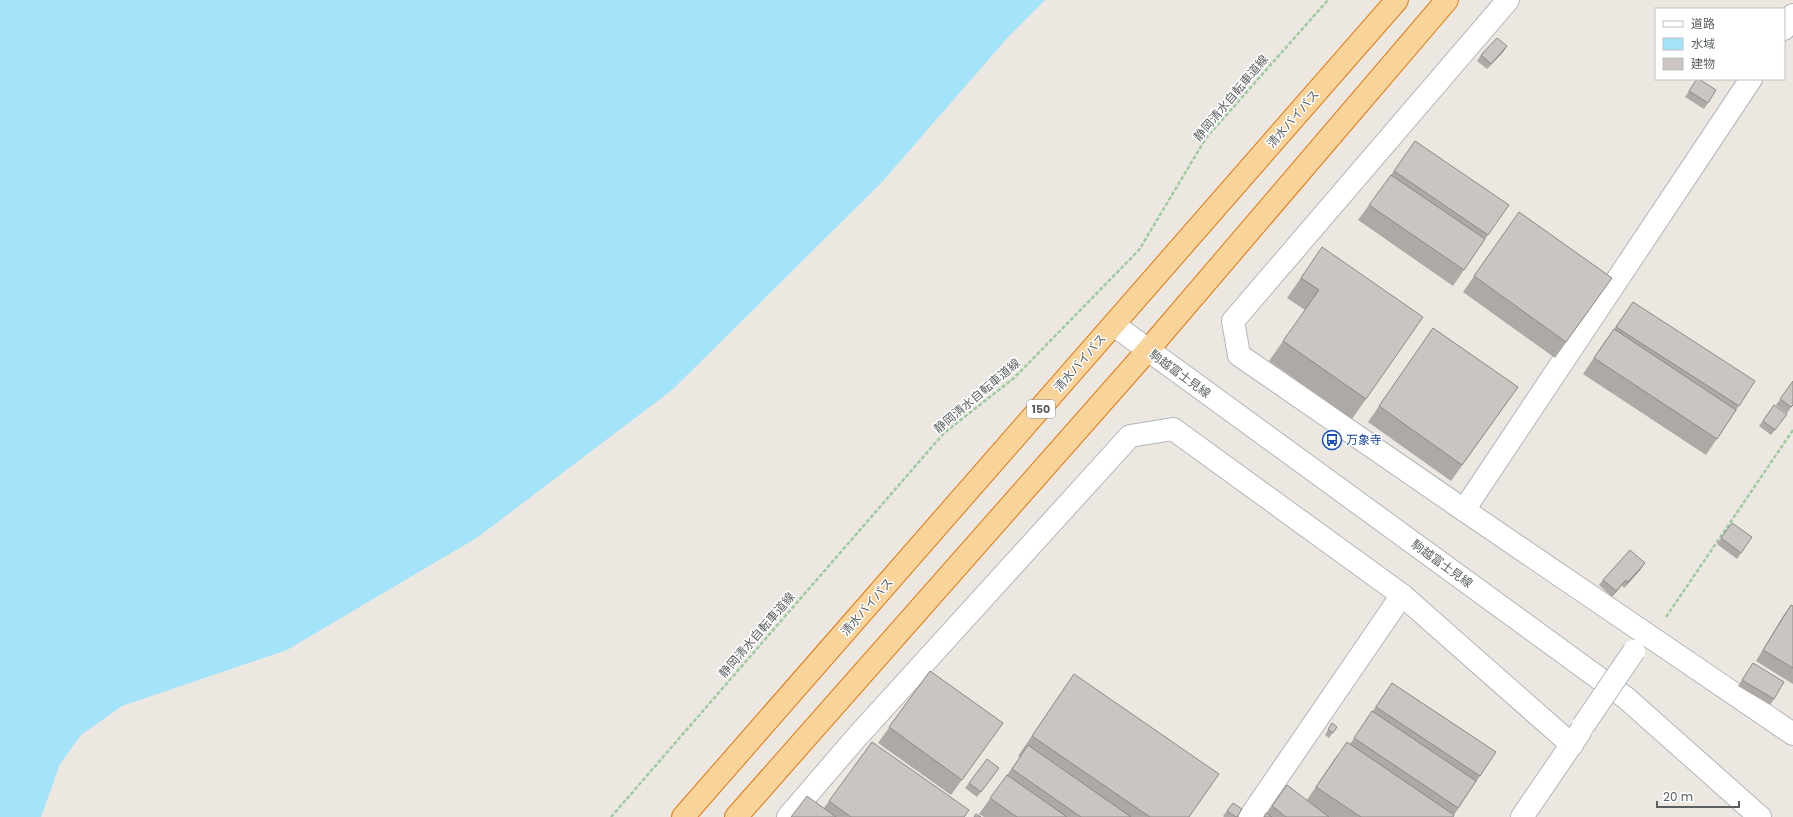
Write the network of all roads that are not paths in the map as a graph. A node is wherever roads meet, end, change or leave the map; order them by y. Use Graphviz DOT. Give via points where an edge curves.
graph roads {
  1 [pos="1398,0"];
  2 [pos="1447,0"];
  3 [pos="1508,0"];
  4 [pos="1793,15"];
  5 [pos="1785,27"];
  6 [pos="1750,80"];
  7 [pos="1114,325"];
  8 [pos="1148,350"];
  9 [pos="1464,510"];
  10 [pos="1402,595"];
  11 [pos="1644,641"];
  12 [pos="1793,734"];
  13 [pos="855,739"];
  14 [pos="1572,744"];
  15 [pos="873,752"];
  16 [pos="683,817"];
  17 [pos="736,817"];
  18 [pos="788,817"];
  19 [pos="1250,817"];
  20 [pos="1522,817"];
  21 [pos="1760,817"];
  1 -- 7 [label="highway, 清水バイパス / 150"];
  2 -- 8 [label="highway"];
  3 -- 9 [label="street" via="1233,321 1239,355"];
  4 -- 5 [label="street"];
  6 -- 9 [label="street"];
  7 -- 8 [label="street, 駒越富士見線"];
  7 -- 16 [label="highway, 清水バイパス / 150"];
  8 -- 17 [label="highway"];
  8 -- 21 [label="street, 駒越富士見線" via="1626,698"];
  9 -- 11 [label="street"];
  10 -- 13 [label="street" via="1173,429 1130,436"];
  10 -- 14 [label="street"];
  10 -- 19 [label="street"];
  11 -- 12 [label="street"];
  11 -- 14 [label="street, bridge"];
  13 -- 15 [label="street"];
  13 -- 18 [label="street"];
  14 -- 20 [label="street"];
}
